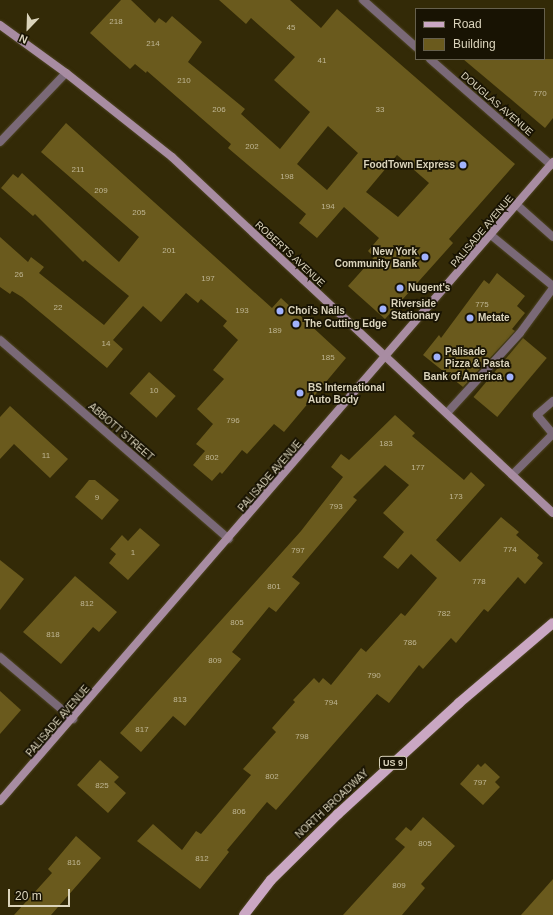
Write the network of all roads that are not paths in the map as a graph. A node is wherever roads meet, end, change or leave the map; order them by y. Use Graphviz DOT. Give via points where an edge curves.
graph roads {
  1 [pos="362,0"];
  2 [pos="0,25"];
  3 [pos="415,46"];
  4 [pos="431,60"];
  5 [pos="66,73"];
  6 [pos="0,142"];
  7 [pos="552,164"];
  8 [pos="517,205"];
  9 [pos="492,236"];
  10 [pos="553,236"];
  11 [pos="553,287"];
  12 [pos="0,340"];
  13 [pos="386,357"];
  14 [pos="553,401"];
  15 [pos="446,413"];
  16 [pos="553,434"];
  17 [pos="512,475"];
  18 [pos="553,513"];
  19 [pos="229,539"];
  20 [pos="553,623"];
  21 [pos="0,657"];
  22 [pos="73,719"];
  23 [pos="0,801"];
  24 [pos="244,915"];
  1 -- 3 [label="street"];
  2 -- 5 [label="street, ROBERTS AVENUE"];
  4 -- 7 [label="street, DOUGLAS AVENUE"];
  5 -- 6 [label="street"];
  5 -- 13 [label="street, ROBERTS AVENUE" via="172,157"];
  7 -- 8 [label="street, PALISADE AVENUE"];
  8 -- 9 [label="street, PALISADE AVENUE"];
  8 -- 10 [label="street"];
  9 -- 11 [label="street"];
  9 -- 13 [label="street, PALISADE AVENUE"];
  11 -- 15 [label="street" via="520,333"];
  12 -- 19 [label="street, ABBOTT STREET"];
  13 -- 15 [label="street, ROBERTS AVENUE"];
  13 -- 19 [label="street, PALISADE AVENUE"];
  14 -- 16 [label="street" via="537,415"];
  15 -- 17 [label="street, ROBERTS AVENUE"];
  16 -- 17 [label="street"];
  17 -- 18 [label="street, ROBERTS AVENUE"];
  19 -- 22 [label="street, PALISADE AVENUE"];
  20 -- 24 [label="main road, NORTH BROADWAY / US 9" via="459,703 338,814 271,880"];
  21 -- 22 [label="street"];
  22 -- 23 [label="street, PALISADE AVENUE"];
}
